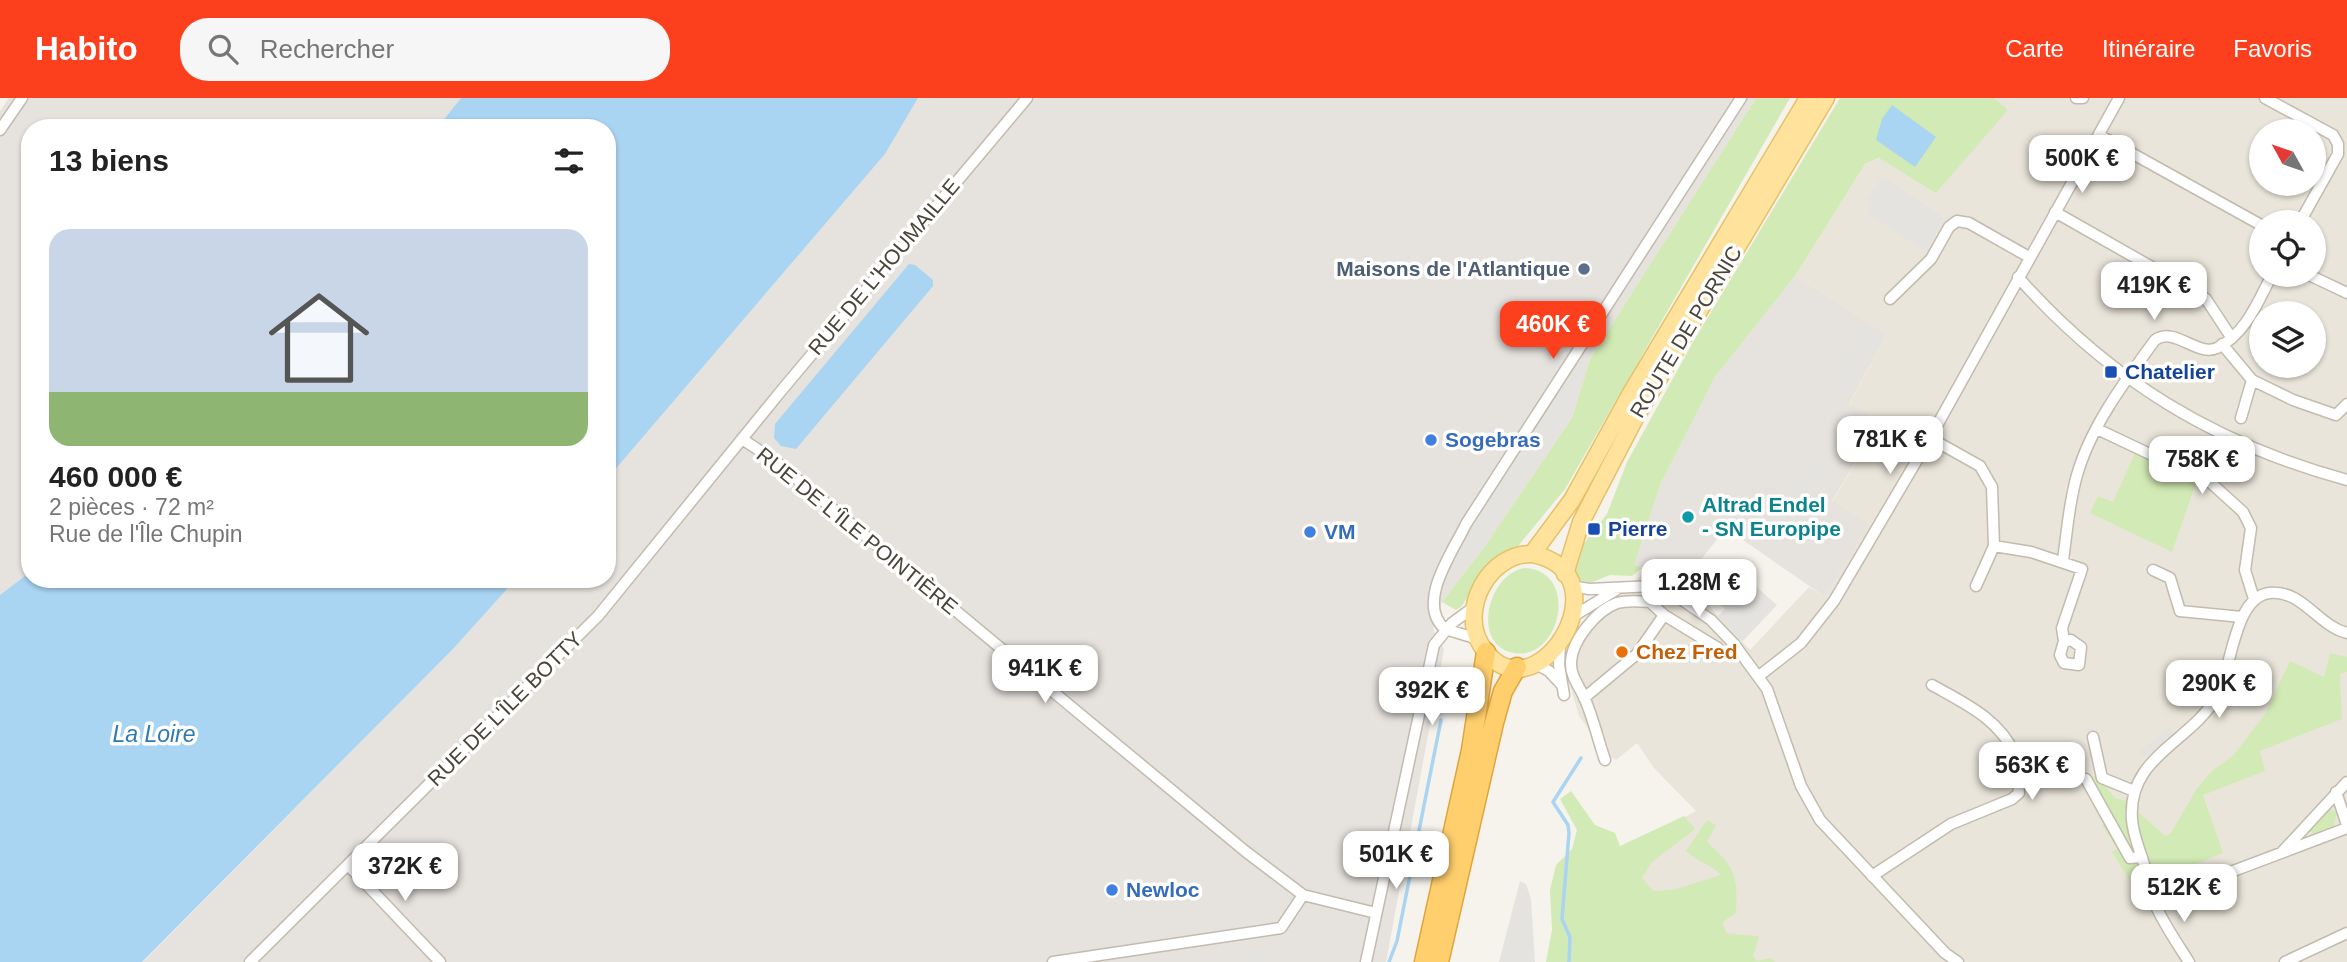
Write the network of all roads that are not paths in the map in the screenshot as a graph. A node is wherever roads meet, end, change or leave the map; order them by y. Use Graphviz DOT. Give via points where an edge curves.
graph roads {
  1 [pos="22,98"];
  2 [pos="1027,98"];
  3 [pos="1741,98"];
  4 [pos="1808,98"];
  5 [pos="1826,98"];
  6 [pos="2076,98"];
  7 [pos="2083,98"];
  8 [pos="2119,98"];
  9 [pos="2265,98"];
  10 [pos="0,130"];
  11 [pos="2099,135"];
  12 [pos="2307,210"];
  13 [pos="2055,212"];
  14 [pos="2249,218"];
  15 [pos="2029,257"];
  16 [pos="2018,277"];
  17 [pos="2347,278"];
  18 [pos="2326,283"];
  19 [pos="2266,287"];
  20 [pos="2344,291"];
  21 [pos="1890,299"];
  22 [pos="2226,340"];
  23 [pos="2128,378"];
  24 [pos="2252,380"];
  25 [pos="2347,404"];
  26 [pos="2336,415"];
  27 [pos="2241,418"];
  28 [pos="2347,421"];
  29 [pos="2096,429"];
  30 [pos="1930,438"];
  31 [pos="743,439"];
  32 [pos="2347,480"];
  33 [pos="1994,546"];
  34 [pos="1531,554"];
  35 [pos="2063,560"];
  36 [pos="2153,570"];
  37 [pos="1568,580"];
  38 [pos="1624,586"];
  39 [pos="1654,586"];
  40 [pos="1976,586"];
  41 [pos="2254,599"];
  42 [pos="1650,602"];
  43 [pos="1475,607"];
  44 [pos="1664,615"];
  45 [pos="1572,617"];
  46 [pos="2242,617"];
  47 [pos="1446,629"];
  48 [pos="2347,633"];
  49 [pos="2064,641"];
  50 [pos="1560,643"];
  51 [pos="1482,646"];
  52 [pos="1718,648"];
  53 [pos="1536,664"];
  54 [pos="1517,667"];
  55 [pos="1759,676"];
  56 [pos="1932,685"];
  57 [pos="1584,698"];
  58 [pos="2093,737"];
  59 [pos="1605,760"];
  60 [pos="2086,779"];
  61 [pos="2347,782"];
  62 [pos="2134,791"];
  63 [pos="2336,792"];
  64 [pos="2347,827"];
  65 [pos="2281,852"];
  66 [pos="2142,857"];
  67 [pos="348,865"];
  68 [pos="1872,876"];
  69 [pos="1303,895"];
  70 [pos="2154,901"];
  71 [pos="1376,913"];
  72 [pos="2347,933"];
  73 [pos="1074,960"];
  74 [pos="250,962"];
  75 [pos="440,962"];
  76 [pos="1053,962"];
  77 [pos="1366,962"];
  78 [pos="1424,962"];
  79 [pos="1438,962"];
  80 [pos="1958,962"];
  81 [pos="2189,962"];
  82 [pos="2285,962"];
  1 -- 10 [label="street"];
  2 -- 31 [label="street, RUE DE L'HOUMAILLE"];
  3 -- 47 [label="street" via="1466,524 1432,599 1438,623"];
  4 -- 34 [label="main road, ROUTE DE PORNIC" via="1631,393 1573,500"];
  5 -- 37 [label="main road, ROUTE DE PORNIC" via="1633,420 1581,523 1568,556"];
  6 -- 7 [label="street"];
  8 -- 11 [label="street"];
  9 -- 12 [label="street" via="2333,135 2338,144 2338,154"];
  11 -- 13 [label="street"];
  11 -- 14 [label="street"];
  13 -- 15 [label="street"];
  13 -- 22 [label="street" via="2200,295"];
  15 -- 16 [label="street"];
  15 -- 21 [label="street" via="1957,220 1931,259"];
  16 -- 23 [label="street" via="2080,340"];
  16 -- 30 [label="street"];
  17 -- 20 [label="street"];
  18 -- 20 [label="street"];
  19 -- 22 [label="street" via="2240,330"];
  22 -- 23 [label="street" via="2209,349 2161,336"];
  22 -- 24 [label="street"];
  23 -- 29 [label="street"];
  23 -- 32 [label="street" via="2179,413 2233,441"];
  24 -- 26 [label="street"];
  24 -- 27 [label="street"];
  25 -- 26 [label="street"];
  26 -- 28 [label="street"];
  29 -- 35 [label="street" via="2077,475"];
  29 -- 41 [label="street" via="2211,483 2243,512 2252,528 2245,570"];
  30 -- 33 [label="street" via="1987,474 1994,502"];
  30 -- 55 [label="street" via="1834,601 1801,643"];
  31 -- 67 [label="street, RUE DE L'ÎLE BOTTY" via="598,616"];
  31 -- 69 [label="street, RUE DE L'ÎLE POINTIÈRE"];
  33 -- 35 [label="street"];
  33 -- 40 [label="street"];
  34 -- 37 [label="main road" via="1548,559"];
  34 -- 43 [label="main road" via="1513,556 1494,569"];
  35 -- 49 [label="street" via="2082,569 2062,628"];
  36 -- 46 [label="street" via="2170,578 2180,611"];
  37 -- 38 [label="street" via="1589,589"];
  37 -- 45 [label="main road"];
  38 -- 39 [label="street"];
  38 -- 45 [label="street"];
  39 -- 42 [label="street"];
  39 -- 55 [label="street" via="1676,595 1711,620"];
  41 -- 46 [label="street"];
  41 -- 48 [label="street" via="2271,593 2291,596 2337,631"];
  42 -- 44 [label="street"];
  42 -- 57 [label="street" via="1628,601 1606,608 1580,639 1571,662"];
  43 -- 47 [label="street"];
  43 -- 51 [label="main road"];
  44 -- 52 [label="street"];
  44 -- 57 [label="street" via="1637,654"];
  45 -- 50 [label="main road"];
  46 -- 62 [label="street" via="2215,699 2190,730 2151,761"];
  47 -- 51 [label="street"];
  47 -- 71 [label="street" via="1434,645"];
  50 -- 53 [label="main road"];
  50 -- 53 [label="street" via="1563,689 1549,671"];
  51 -- 54 [label="main road" via="1504,664"];
  51 -- 78 [label="highway" via="1471,750"];
  53 -- 54 [label="main road"];
  54 -- 79 [label="highway" via="1503,691 1494,723"];
  55 -- 68 [label="street" via="1781,723 1805,795 1820,820"];
  56 -- 68 [label="street" via="1985,715 2006,738 2016,757 2020,793 1951,824"];
  57 -- 59 [label="street"];
  58 -- 62 [label="street" via="2102,778"];
  60 -- 66 [label="street" via="2130,858"];
  61 -- 63 [label="street"];
  62 -- 66 [label="street" via="2132,819"];
  63 -- 64 [label="street"];
  63 -- 65 [label="street"];
  64 -- 65 [label="street"];
  65 -- 70 [label="street"];
  66 -- 70 [label="street"];
  67 -- 74 [label="street, RUE DE L'ÎLE BOTTY"];
  67 -- 75 [label="street"];
  68 -- 80 [label="street"];
  69 -- 71 [label="street, RUE DE L'ÎLE POINTIÈRE"];
  69 -- 73 [label="street" via="1281,928"];
  70 -- 81 [label="street"];
  71 -- 77 [label="street"];
  72 -- 82 [label="street"];
  73 -- 76 [label="street"];
}
